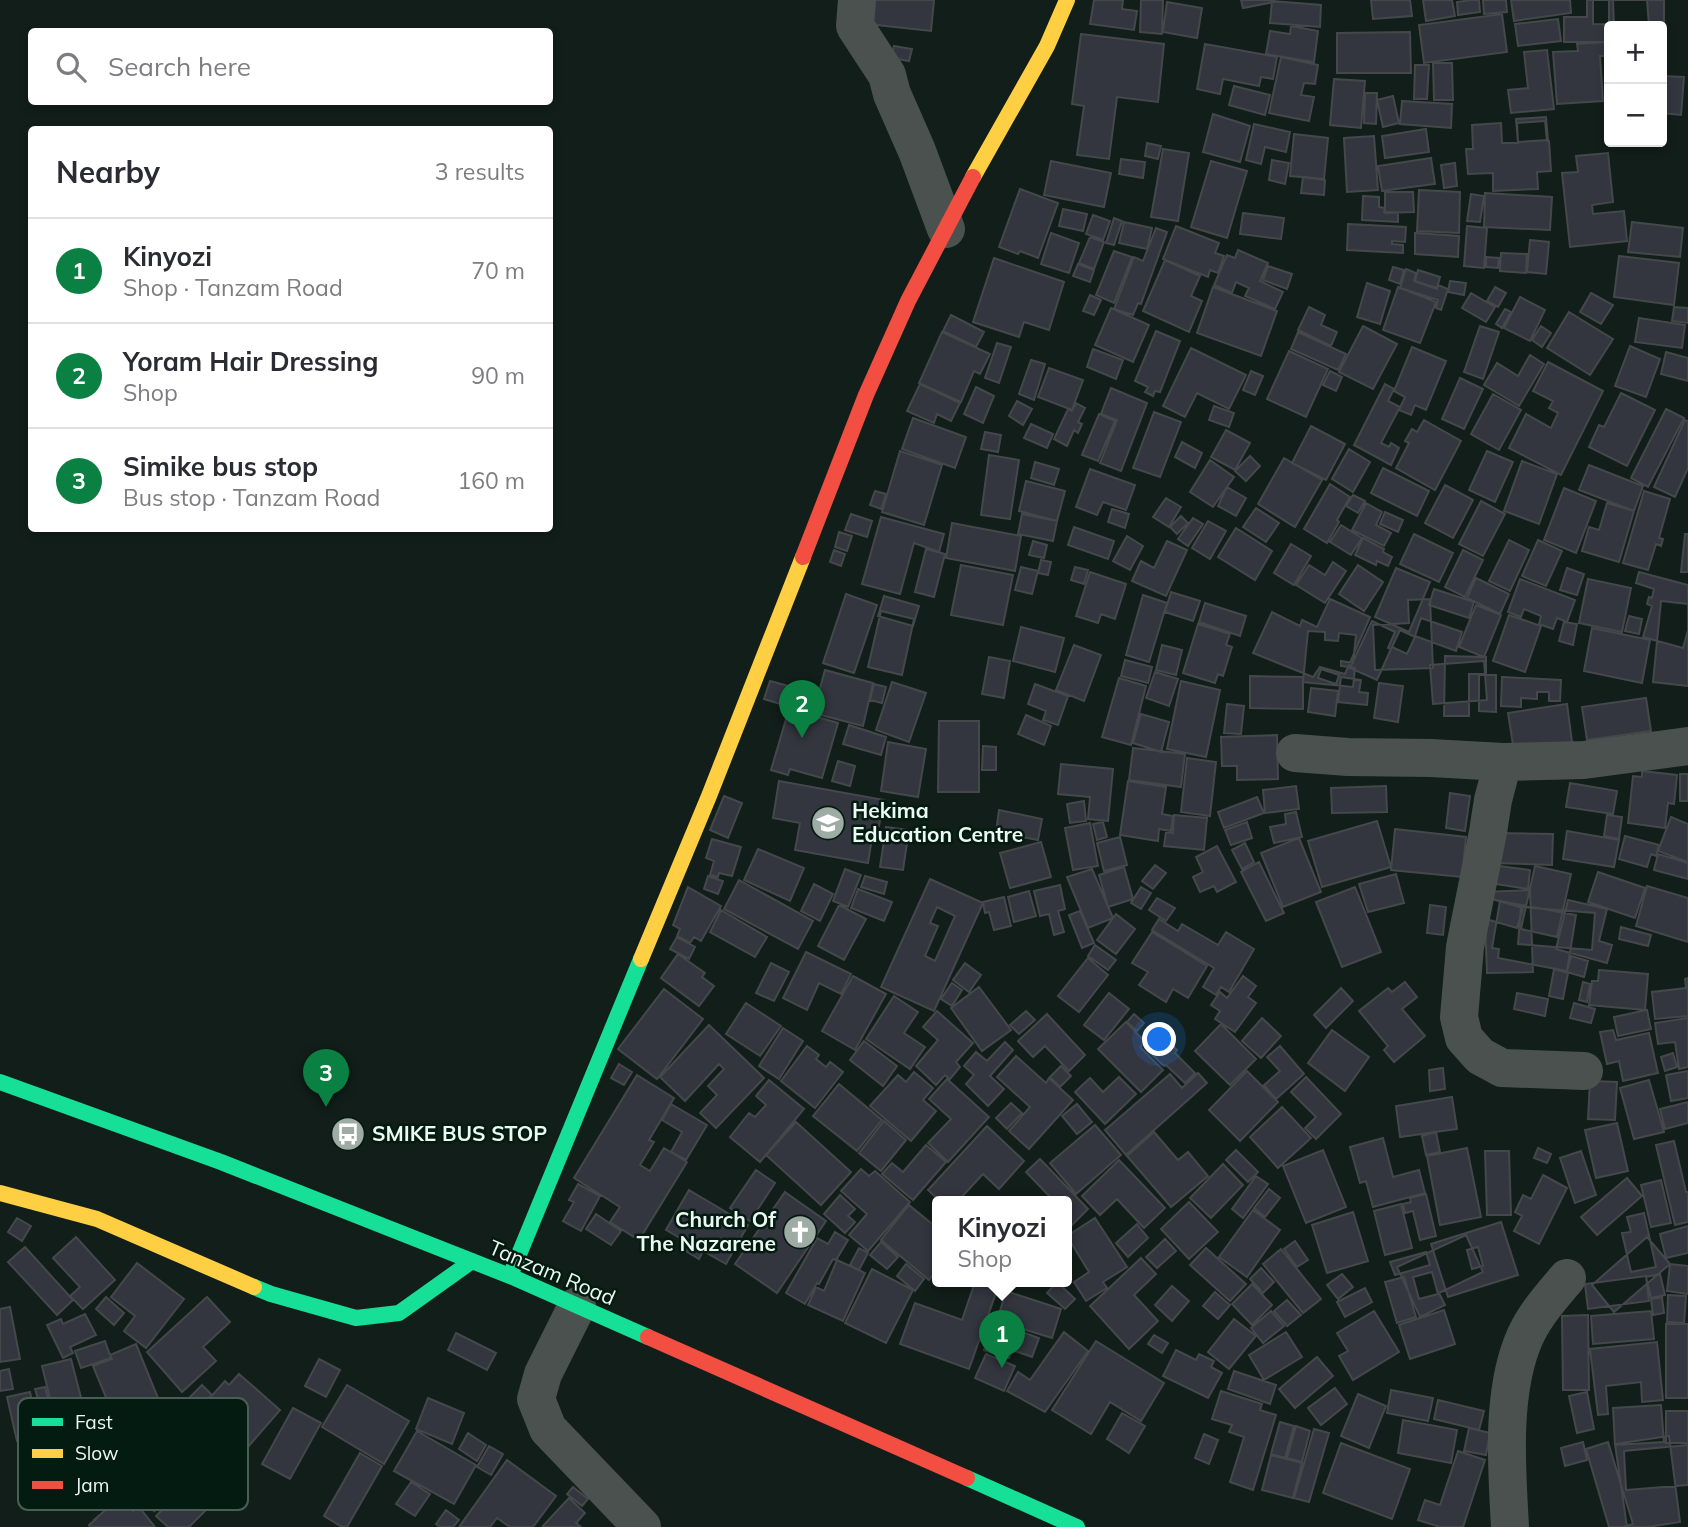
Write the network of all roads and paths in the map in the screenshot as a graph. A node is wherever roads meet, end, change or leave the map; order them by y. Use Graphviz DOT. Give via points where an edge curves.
graph roads {
  1 [pos="857,0"];
  2 [pos="1067,0"];
  3 [pos="946,229"];
  4 [pos="1688,746"];
  5 [pos="1295,753"];
  6 [pos="1503,762"];
  7 [pos="1584,1071"];
  8 [pos="0,1082"];
  9 [pos="0,1193"];
  10 [pos="472,1261"];
  11 [pos="510,1276"];
  12 [pos="1567,1278"];
  13 [pos="577,1306"];
  14 [pos="642,1527"];
  15 [pos="1077,1527"];
  16 [pos="1510,1527"];
  1 -- 3 [label="street" via="855,26 887,75"];
  2 -- 3 [label="main road" via="1047,46"];
  3 -- 11 [label="main road" via="866,395 704,809"];
  4 -- 6 [label="street" via="1584,760"];
  5 -- 6 [label="street"];
  6 -- 7 [label="street" via="1465,947 1459,1017 1464,1038 1480,1056 1502,1068"];
  8 -- 10 [label="main road, Tanzam Road" via="221,1162"];
  9 -- 10 [label="main road" via="97,1219 271,1294 356,1318 399,1313"];
  10 -- 11 [label="main road, Tanzam Road"];
  11 -- 13 [label="main road, Tanzam Road"];
  12 -- 16 [label="street" via="1535,1318 1516,1365 1508,1420"];
  13 -- 14 [label="street" via="536,1399 548,1429"];
  13 -- 15 [label="main road, Tanzam Road"];
}
